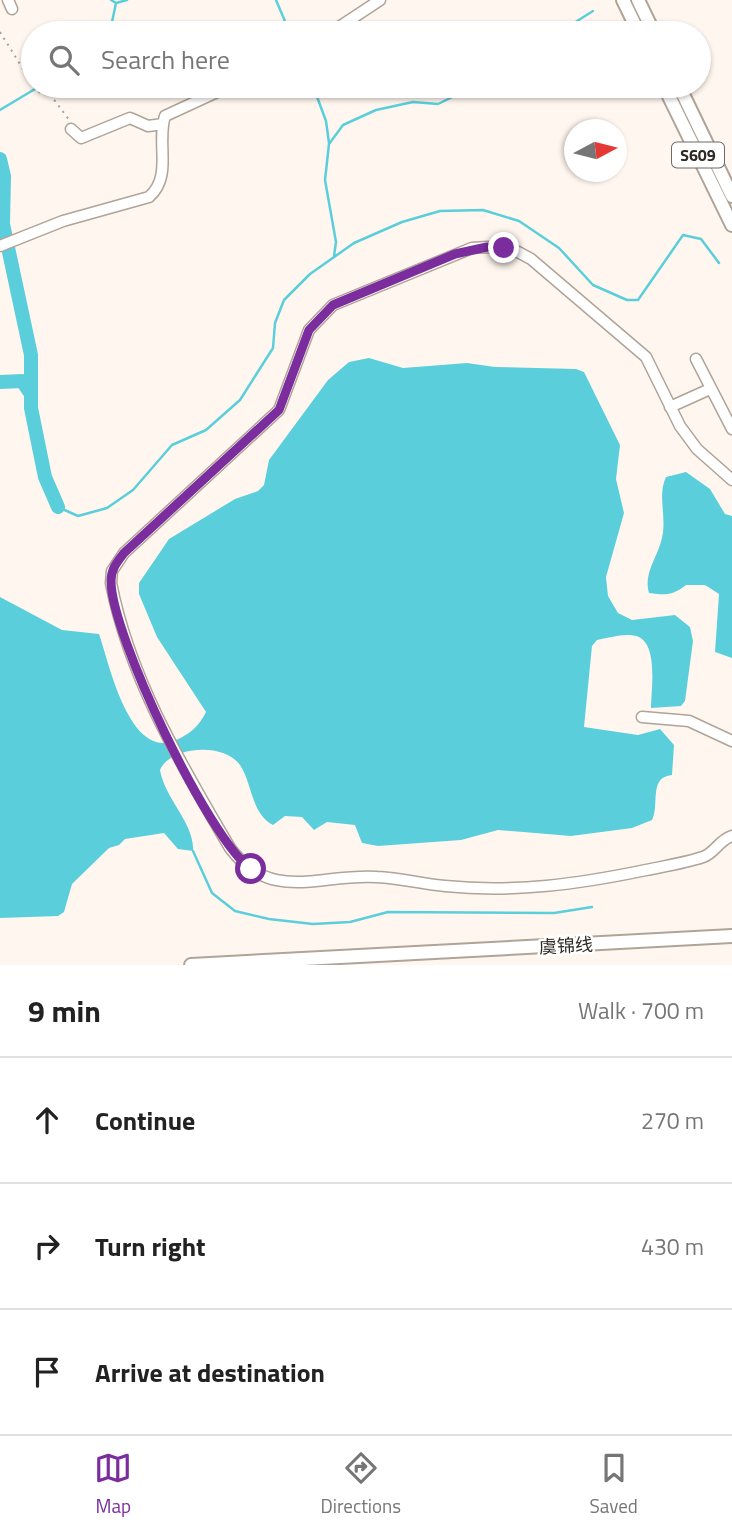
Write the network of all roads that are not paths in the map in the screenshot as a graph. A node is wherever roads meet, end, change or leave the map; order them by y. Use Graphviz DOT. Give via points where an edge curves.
graph roads {
  1 [pos="380,0"];
  2 [pos="623,0"];
  3 [pos="638,0"];
  4 [pos="348,21"];
  5 [pos="633,21"];
  6 [pos="648,21"];
  7 [pos="201,98"];
  8 [pos="670,98"];
  9 [pos="685,98"];
  10 [pos="163,124"];
  11 [pos="72,129"];
  12 [pos="732,196"];
  13 [pos="732,225"];
  14 [pos="0,246"];
  15 [pos="696,359"];
  16 [pos="710,389"];
  17 [pos="670,407"];
  18 [pos="732,429"];
  19 [pos="732,480"];
  20 [pos="642,718"];
  21 [pos="732,741"];
  22 [pos="732,836"];
  23 [pos="732,936"];
  24 [pos="191,965"];
  1 -- 4 [label="street"];
  2 -- 5 [label="main road"];
  3 -- 6 [label="main road"];
  7 -- 10 [label="street" via="174,109"];
  8 -- 13 [label="main road, S609"];
  9 -- 12 [label="main road, S609"];
  10 -- 11 [label="street" via="148,126 130,118 81,138"];
  10 -- 14 [label="street" via="163,177 149,197 63,221"];
  15 -- 16 [label="street"];
  16 -- 17 [label="street"];
  16 -- 18 [label="street"];
  17 -- 19 [label="street" via="697,449"];
  17 -- 22 [label="street" via="646,357 531,259 504,248 472,248 333,305 318,317 300,349 279,410 124,553 111,571 111,583 161,730 230,848 262,875 290,884 377,877 446,887 533,888 583,883 705,857"];
  20 -- 21 [label="street" via="689,721"];
  23 -- 24 [label="main road, 虞锦线"];
}
